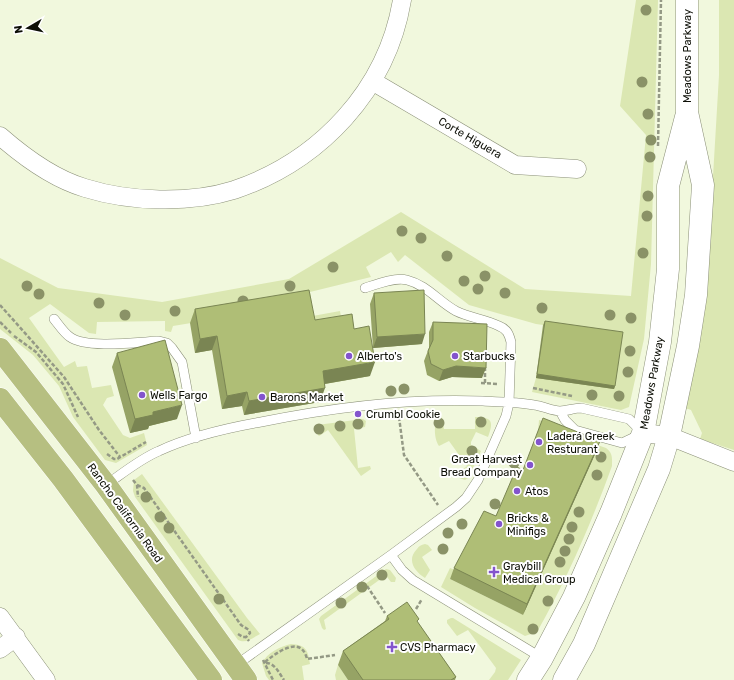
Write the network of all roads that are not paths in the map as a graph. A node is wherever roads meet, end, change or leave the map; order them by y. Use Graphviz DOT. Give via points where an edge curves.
graph roads {
  1 [pos="402,0"];
  2 [pos="687,0"];
  3 [pos="372,81"];
  4 [pos="687,112"];
  5 [pos="0,136"];
  6 [pos="577,168"];
  7 [pos="365,288"];
  8 [pos="54,319"];
  9 [pos="0,349"];
  10 [pos="0,388"];
  11 [pos="0,399"];
  12 [pos="509,403"];
  13 [pos="560,412"];
  14 [pos="643,433"];
  15 [pos="669,436"];
  16 [pos="196,438"];
  17 [pos="734,462"];
  18 [pos="106,485"];
  19 [pos="391,555"];
  20 [pos="0,617"];
  21 [pos="16,638"];
  22 [pos="0,649"];
  23 [pos="542,658"];
  24 [pos="241,673"];
  25 [pos="46,680"];
  26 [pos="210,680"];
  27 [pos="528,680"];
  28 [pos="564,680"];
  1 -- 3 [label="street" via="399,20"];
  2 -- 4 [label="main road, Meadows Parkway"];
  3 -- 5 [label="street" via="358,104 340,124 306,154 270,176 233,190 197,198 162,200 122,197 84,188 23,156"];
  3 -- 6 [label="street, Corte Higuera" via="515,164"];
  4 -- 14 [label="main road, Meadows Parkway" via="668,186 668,269 660,342"];
  4 -- 15 [label="main road, Meadows Parkway" via="703,185 701,240 688,346"];
  7 -- 12 [label="lane" via="406,279 428,290 454,310 468,317 504,328 511,342"];
  8 -- 16 [label="lane" via="70,338 78,341 93,344 159,341 172,348 182,362"];
  9 -- 18 [label="main road, Rancho California Road"];
  10 -- 18 [label="main road" via="12,394 80,480"];
  11 -- 26 [label="main road" via="63,479"];
  12 -- 13 [label="lane" via="534,405"];
  12 -- 16 [label="lane" via="429,401 354,407 233,427"];
  12 -- 19 [label="lane" via="502,426 478,480 466,498"];
  13 -- 14 [label="lane" via="581,408 629,419"];
  13 -- 14 [label="lane" via="575,430 622,443"];
  14 -- 15 [label="street"];
  14 -- 23 [label="main road, Meadows Parkway" via="574,597"];
  15 -- 17 [label="street"];
  15 -- 28 [label="main road, Meadows Parkway" via="658,469 584,644"];
  16 -- 18 [label="lane" via="150,455"];
  18 -- 24 [label="main road, Rancho California Road"];
  19 -- 23 [label="lane" via="413,580"];
  19 -- 24 [label="lane" via="256,651"];
  20 -- 21 [label="street"];
  21 -- 22 [label="street"];
  21 -- 25 [label="street"];
  23 -- 27 [label="main road, Meadows Parkway"];
}
